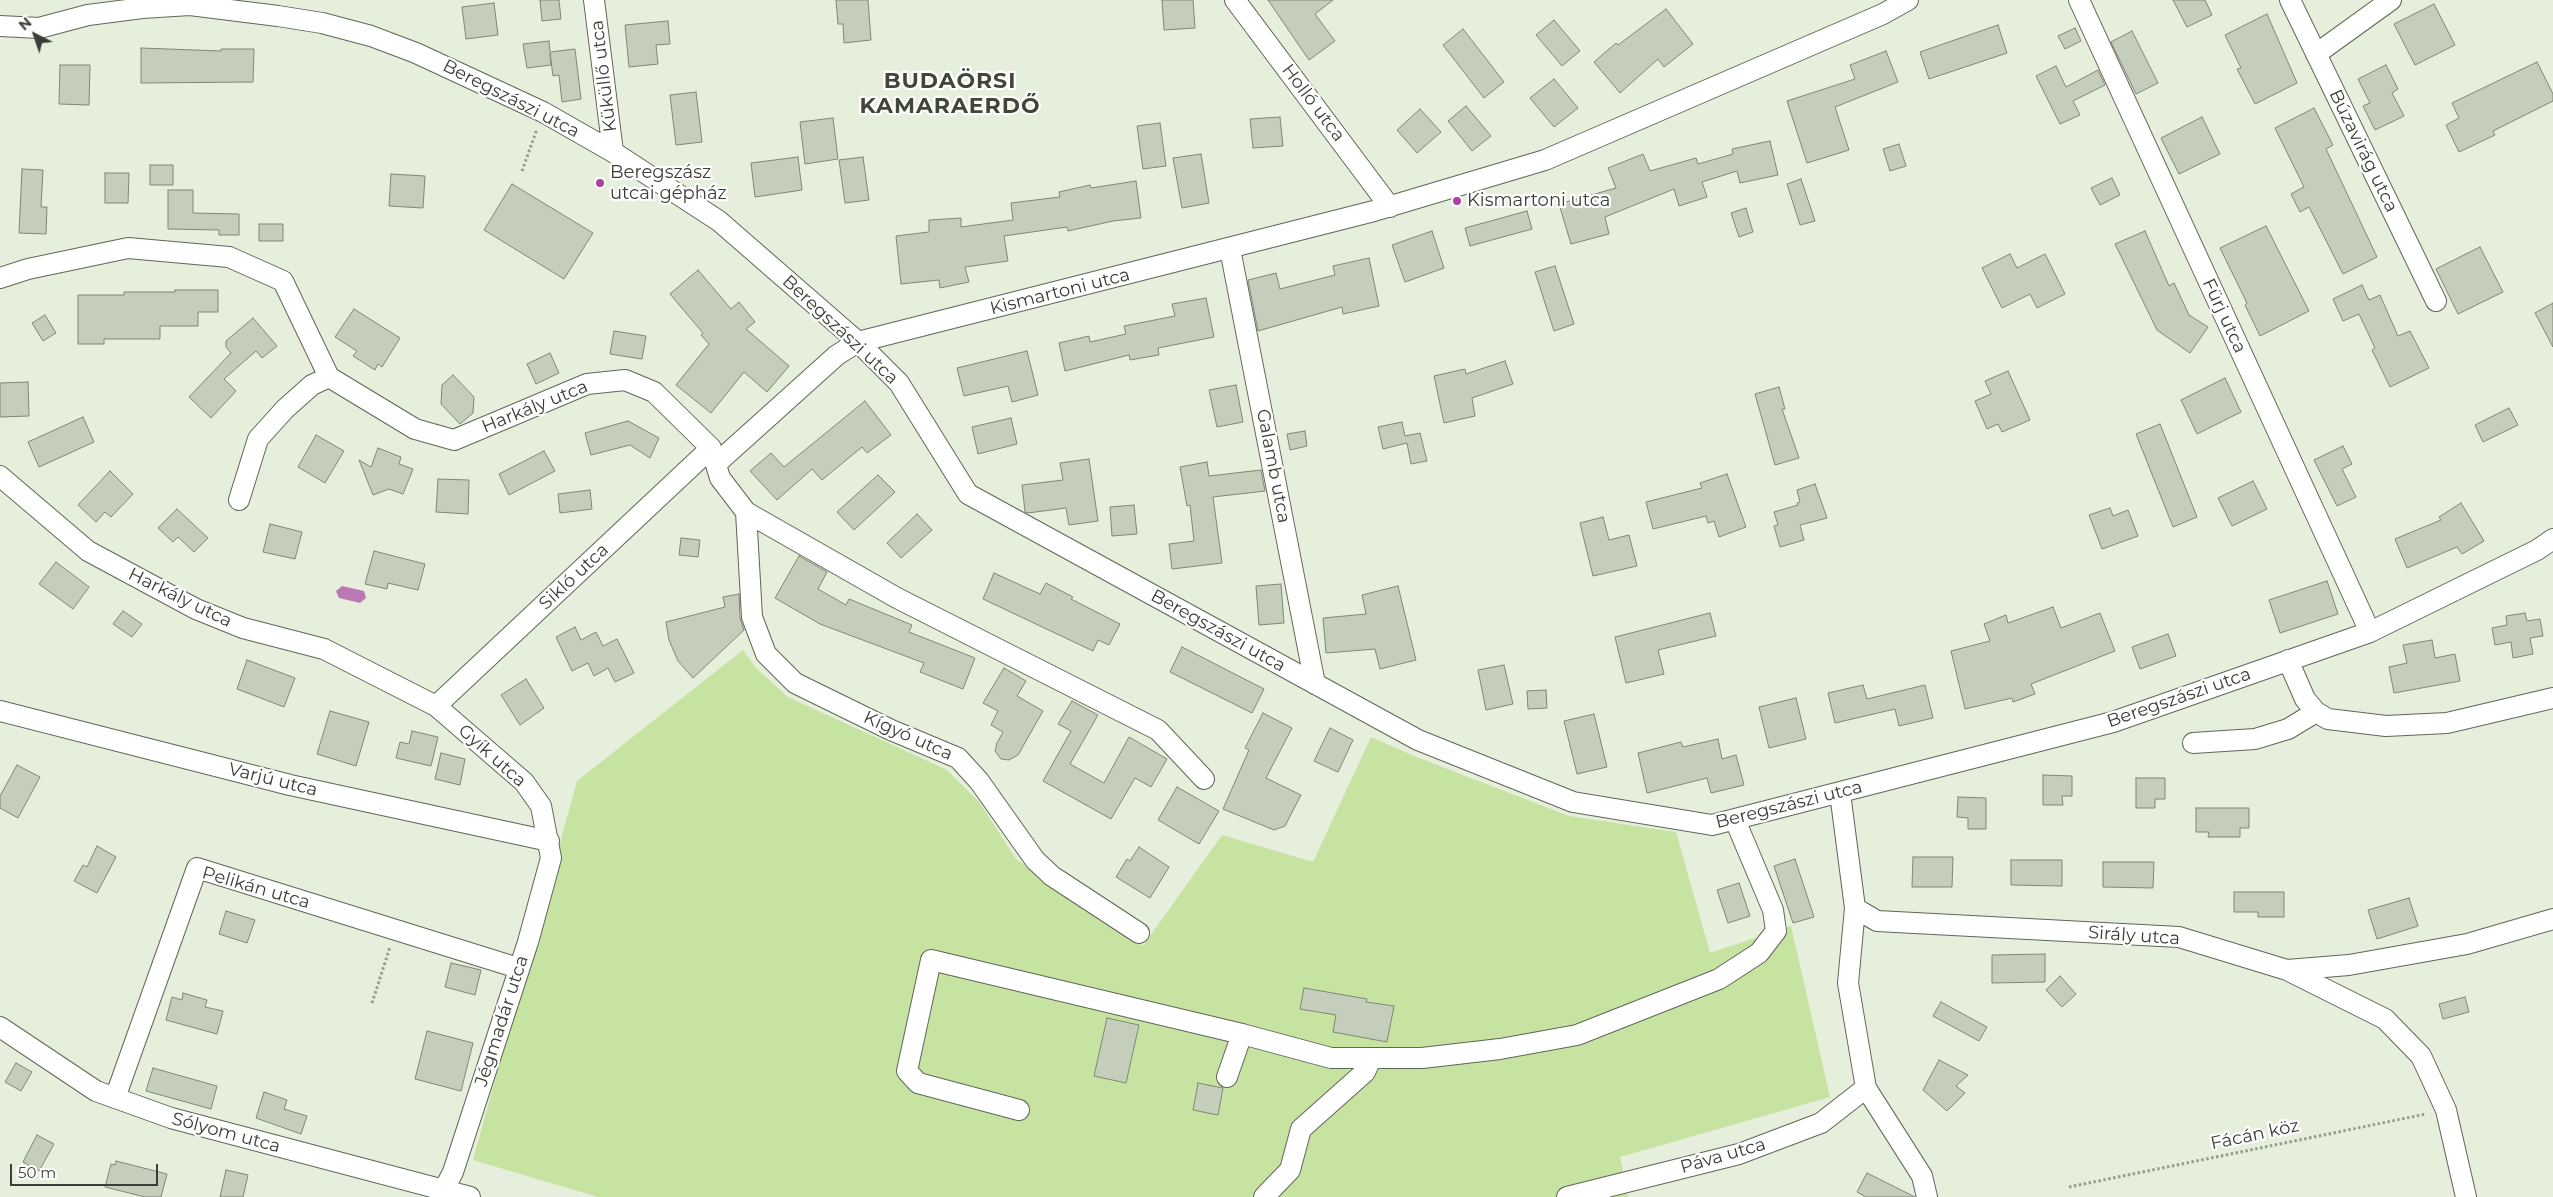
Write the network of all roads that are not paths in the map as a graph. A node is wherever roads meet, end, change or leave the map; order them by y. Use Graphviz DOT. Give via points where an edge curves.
graph roads {
  1 [pos="594,0"];
  2 [pos="1235,0"];
  3 [pos="1908,0"];
  4 [pos="2079,0"];
  5 [pos="2290,0"];
  6 [pos="2391,0"];
  7 [pos="90,8"];
  8 [pos="277,8"];
  9 [pos="1,25"];
  10 [pos="2316,54"];
  11 [pos="613,152"];
  12 [pos="1390,207"];
  13 [pos="1230,249"];
  14 [pos="0,278"];
  15 [pos="2436,301"];
  16 [pos="858,342"];
  17 [pos="329,377"];
  18 [pos="714,455"];
  19 [pos="0,476"];
  20 [pos="240,500"];
  21 [pos="746,512"];
  22 [pos="2553,539"];
  23 [pos="2370,632"];
  24 [pos="2288,660"];
  25 [pos="1315,684"];
  26 [pos="2553,698"];
  27 [pos="436,706"];
  28 [pos="0,711"];
  29 [pos="2316,712"];
  30 [pos="2192,743"];
  31 [pos="1204,779"];
  32 [pos="1840,793"];
  33 [pos="1735,820"];
  34 [pos="549,840"];
  35 [pos="1855,908"];
  36 [pos="2553,919"];
  37 [pos="1139,933"];
  38 [pos="518,968"];
  39 [pos="2287,970"];
  40 [pos="0,1027"];
  41 [pos="1242,1034"];
  42 [pos="1371,1059"];
  43 [pos="1227,1077"];
  44 [pos="1866,1088"];
  45 [pos="115,1098"];
  46 [pos="1019,1110"];
  47 [pos="441,1193"];
  48 [pos="470,1197"];
  49 [pos="1264,1197"];
  50 [pos="1567,1197"];
  51 [pos="1927,1197"];
  52 [pos="2466,1197"];
  1 -- 11 [label="street, Küküllő utca"];
  2 -- 12 [label="street, Holló utca"];
  3 -- 12 [label="street, Kismartoni utca" via="1883,14 1545,160"];
  4 -- 23 [label="street, Fürj utca"];
  5 -- 10 [label="street, Búzavirág utca"];
  6 -- 10 [label="street"];
  7 -- 8 [label="street, Beregszászi utca"];
  7 -- 9 [label="street, Beregszászi utca" via="39,28"];
  8 -- 11 [label="street, Beregszászi utca" via="372,36 416,53 543,112"];
  10 -- 15 [label="street, Búzavirág utca"];
  11 -- 16 [label="street, Beregszászi utca" via="719,221"];
  12 -- 13 [label="street, Kismartoni utca"];
  13 -- 16 [label="street, Kismartoni utca"];
  13 -- 25 [label="street, Galamb utca"];
  14 -- 17 [label="street" via="128,248 229,257 283,280"];
  16 -- 18 [label="street" via="837,355"];
  16 -- 25 [label="street, Beregszászi utca" via="900,383 968,494"];
  17 -- 18 [label="street, Harkály utca" via="415,429 454,440 587,384 625,380 654,392"];
  17 -- 20 [label="street" via="312,384 258,439"];
  18 -- 21 [label="street" via="720,478"];
  18 -- 27 [label="street, Sikló utca"];
  19 -- 27 [label="street, Harkály utca" via="88,552 196,609 243,628 324,649"];
  21 -- 31 [label="street" via="897,598 1158,730"];
  21 -- 37 [label="street, Kígyó utca" via="752,617 766,654 795,683 958,758 979,781 1035,860 1052,876"];
  22 -- 23 [label="street, Beregszászi utca" via="2537,550"];
  23 -- 24 [label="street, Beregszászi utca"];
  24 -- 29 [label="street" via="2305,699"];
  24 -- 32 [label="street, Beregszászi utca" via="2113,722"];
  25 -- 33 [label="street, Beregszászi utca" via="1418,740 1573,802 1712,825"];
  26 -- 29 [label="street" via="2447,723 2386,726 2328,719"];
  27 -- 34 [label="street, Gyík utca" via="524,782 541,806"];
  28 -- 34 [label="street, Varjú utca" via="290,785"];
  29 -- 30 [label="street" via="2288,729 2255,739"];
  32 -- 33 [label="street, Beregszászi utca"];
  32 -- 35 [label="street"];
  33 -- 42 [label="street" via="1773,910 1776,932 1759,953 1719,979 1577,1035 1500,1049 1422,1058"];
  34 -- 38 [label="street, Jégmadár utca" via="550,858"];
  35 -- 39 [label="street, Sirály utca" via="1877,921 2179,937"];
  35 -- 44 [label="street" via="1848,983"];
  36 -- 39 [label="street, Sirály utca" via="2466,944 2349,964"];
  38 -- 45 [label="street, Pelikán utca" via="197,868"];
  38 -- 47 [label="street, Jégmadár utca" via="453,1172"];
  39 -- 52 [label="street" via="2385,1019 2421,1056 2446,1110"];
  40 -- 45 [label="street, Sólyom utca" via="96,1092"];
  41 -- 42 [label="street" via="1331,1058"];
  41 -- 43 [label="street"];
  41 -- 46 [label="street" via="932,960 907,1070 918,1083"];
  42 -- 49 [label="street" via="1365,1072 1301,1129 1290,1170"];
  44 -- 50 [label="street, Páva utca" via="1821,1123 1739,1154"];
  44 -- 51 [label="street" via="1922,1176"];
  45 -- 47 [label="street, Sólyom utca" via="171,1118"];
  47 -- 48 [label="street, Sólyom utca"];
}
